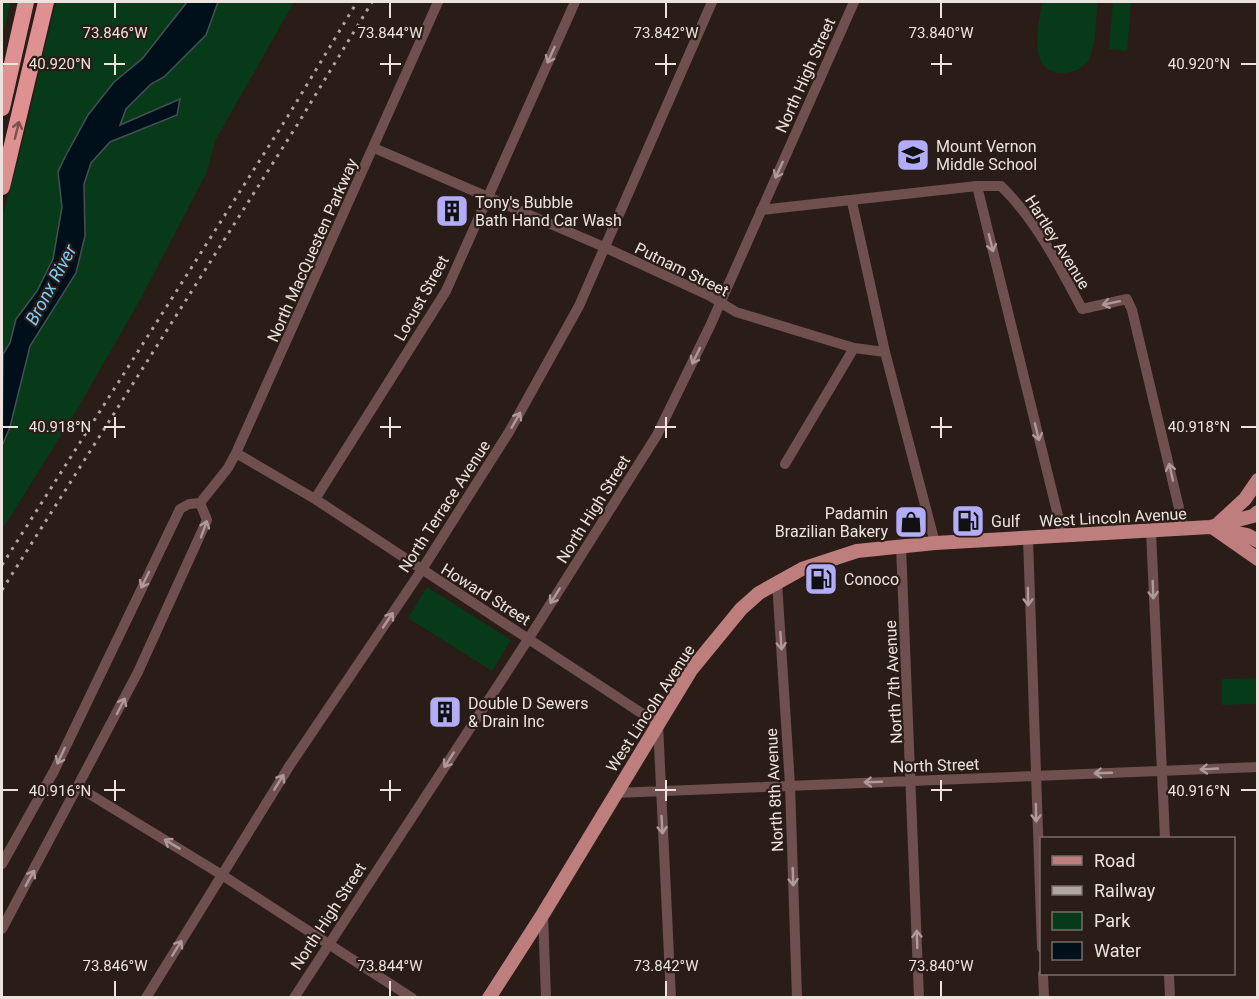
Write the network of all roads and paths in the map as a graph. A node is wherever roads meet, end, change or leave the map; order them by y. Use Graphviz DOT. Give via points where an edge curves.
graph roads {
  1 [pos="26,2"];
  2 [pos="46,2"];
  3 [pos="438,2"];
  4 [pos="575,2"];
  5 [pos="712,2"];
  6 [pos="854,2"];
  7 [pos="2,108"];
  8 [pos="374,148"];
  9 [pos="977,186"];
  10 [pos="2,187"];
  11 [pos="489,196"];
  12 [pos="852,202"];
  13 [pos="761,210"];
  14 [pos="604,247"];
  15 [pos="720,303"];
  16 [pos="854,348"];
  17 [pos="885,352"];
  18 [pos="236,453"];
  19 [pos="785,464"];
  20 [pos="1257,480"];
  21 [pos="315,499"];
  22 [pos="200,503"];
  23 [pos="1257,514"];
  24 [pos="1213,527"];
  25 [pos="1184,529"];
  26 [pos="1151,531"];
  27 [pos="1063,536"];
  28 [pos="1028,538"];
  29 [pos="1257,539"];
  30 [pos="935,543"];
  31 [pos="901,546"];
  32 [pos="1257,559"];
  33 [pos="421,571"];
  34 [pos="777,582"];
  35 [pos="528,638"];
  36 [pos="658,724"];
  37 [pos="1257,766"];
  38 [pos="1161,770"];
  39 [pos="1036,776"];
  40 [pos="912,781"];
  41 [pos="790,785"];
  42 [pos="78,787"];
  43 [pos="661,790"];
  44 [pos="615,793"];
  45 [pos="1165,837"];
  46 [pos="2,864"];
  47 [pos="222,875"];
  48 [pos="543,914"];
  49 [pos="1040,914"];
  50 [pos="2,929"];
  51 [pos="328,943"];
  52 [pos="1043,975"];
  53 [pos="1169,975"];
  54 [pos="146,998"];
  55 [pos="294,998"];
  56 [pos="412,998"];
  57 [pos="489,998"];
  58 [pos="546,998"];
  59 [pos="671,998"];
  60 [pos="797,998"];
  61 [pos="920,998"];
  62 [pos="1044,998"];
  63 [pos="1170,998"];
  1 -- 7 [label="highway"];
  10 -- 2 [label="highway, one-way"];
  3 -- 8 [label="street, North MacQuesten Parkway"];
  4 -- 11 [label="street, Locust Street, one-way"];
  5 -- 14 [label="street, North Terrace Avenue"];
  6 -- 13 [label="street, North High Street, one-way"];
  8 -- 11 [label="street, Putnam Street"];
  8 -- 18 [label="street, North MacQuesten Parkway"];
  9 -- 12 [label="street"];
  25 -- 9 [label="street, Hartley Avenue, one-way" via="1127,299 1082,309 1011,196 1000,186"];
  9 -- 27 [label="street, one-way"];
  11 -- 14 [label="street, Putnam Street"];
  11 -- 21 [label="street, Locust Street" via="446,291"];
  12 -- 13 [label="street"];
  12 -- 17 [label="street"];
  13 -- 15 [label="street, North High Street"];
  14 -- 15 [label="street, Putnam Street"];
  33 -- 14 [label="street, North Terrace Avenue, one-way" via="514,423 579,306"];
  15 -- 16 [label="street, Putnam Street" via="736,312"];
  15 -- 35 [label="street, North High Street, one-way" via="657,435"];
  16 -- 17 [label="street, Putnam Street"];
  16 -- 19 [label="street"];
  17 -- 30 [label="street"];
  18 -- 21 [label="street, Howard Street"];
  18 -- 22 [label="street, North MacQuesten Parkway"];
  20 -- 24 [label="main road" via="1245,499"];
  21 -- 33 [label="street, Howard Street"];
  42 -- 22 [label="street, one-way" via="196,548 207,520"];
  22 -- 46 [label="street, North MacQuesten Parkway, one-way" via="180,509 54,771"];
  23 -- 24 [label="main road, West Lincoln Avenue"];
  23 -- 29 [label="main road"];
  24 -- 25 [label="main road, West Lincoln Avenue"];
  24 -- 29 [label="main road, West Lincoln Avenue"];
  24 -- 32 [label="main road"];
  25 -- 26 [label="main road, West Lincoln Avenue"];
  26 -- 27 [label="main road, West Lincoln Avenue"];
  26 -- 38 [label="street, one-way"];
  27 -- 28 [label="main road, West Lincoln Avenue"];
  28 -- 30 [label="main road, West Lincoln Avenue"];
  28 -- 39 [label="street, one-way"];
  30 -- 31 [label="main road, West Lincoln Avenue"];
  31 -- 34 [label="main road, West Lincoln Avenue" via="832,558"];
  31 -- 40 [label="street, North 7th Avenue"];
  33 -- 35 [label="street, Howard Street"];
  47 -- 33 [label="street, North Terrace Avenue, one-way" via="290,765"];
  34 -- 36 [label="main road, West Lincoln Avenue" via="741,609 691,670"];
  34 -- 41 [label="street, North 8th Avenue, one-way"];
  35 -- 36 [label="street, Howard Street"];
  35 -- 51 [label="street, North High Street, one-way"];
  36 -- 43 [label="street"];
  36 -- 44 [label="main road, West Lincoln Avenue"];
  37 -- 38 [label="street, North Street, one-way"];
  38 -- 39 [label="street, North Street, one-way"];
  38 -- 45 [label="street"];
  39 -- 40 [label="street, North Street"];
  39 -- 49 [label="street, one-way"];
  40 -- 41 [label="street, North Street, one-way"];
  61 -- 40 [label="street, North 7th Avenue, one-way"];
  41 -- 43 [label="street, North Street"];
  41 -- 60 [label="street, North 8th Avenue, one-way"];
  47 -- 42 [label="street, one-way"];
  50 -- 42 [label="street, one-way"];
  43 -- 44 [label="street, North Street"];
  43 -- 59 [label="street, one-way"];
  44 -- 48 [label="main road, West Lincoln Avenue"];
  47 -- 51 [label="street"];
  54 -- 47 [label="street, North Terrace Avenue, one-way"];
  48 -- 57 [label="main road, West Lincoln Avenue"];
  48 -- 58 [label="street"];
  51 -- 55 [label="street, North High Street"];
  51 -- 56 [label="street"];
  52 -- 62 [label="street"];
  53 -- 63 [label="street"];
}
